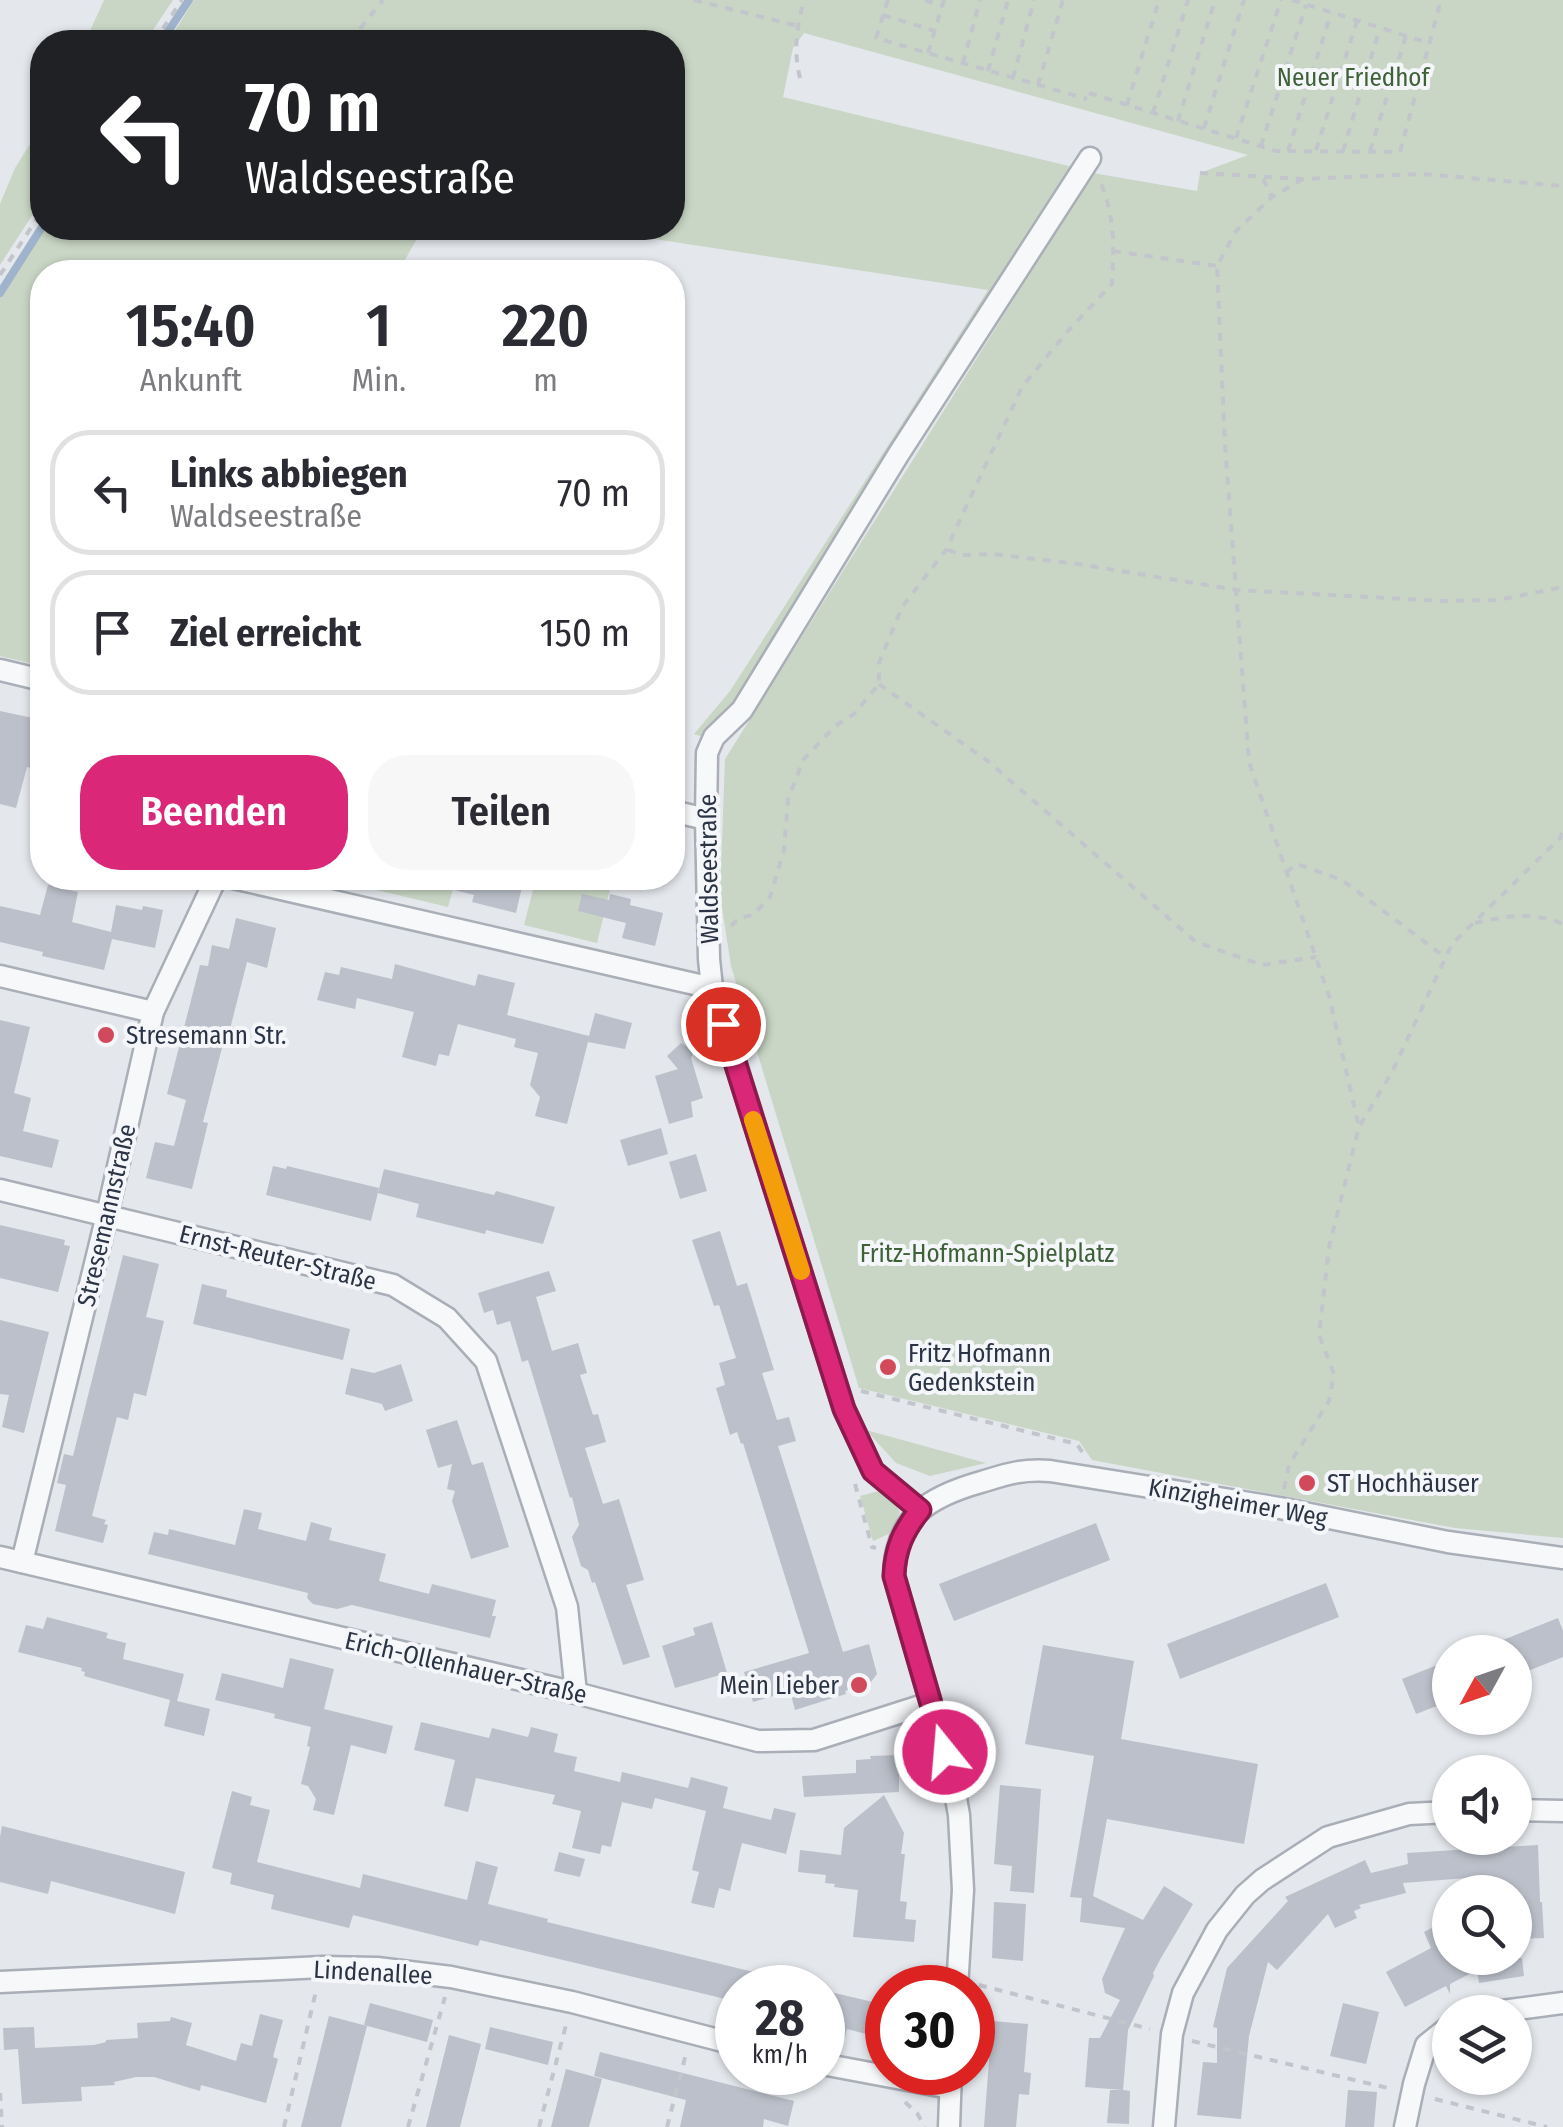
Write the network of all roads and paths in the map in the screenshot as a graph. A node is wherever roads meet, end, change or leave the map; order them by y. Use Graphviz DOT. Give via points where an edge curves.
graph roads {
  1 [pos="182,0"];
  2 [pos="383,0"];
  3 [pos="694,0"];
  4 [pos="804,0"];
  5 [pos="888,0"];
  6 [pos="925,0"];
  7 [pos="980,0"];
  8 [pos="1008,0"];
  9 [pos="1034,0"];
  10 [pos="1063,0"];
  11 [pos="1160,0"];
  12 [pos="1188,0"];
  13 [pos="1215,0"];
  14 [pos="1244,0"];
  15 [pos="1280,0"];
  16 [pos="1292,0"];
  17 [pos="1441,0"];
  18 [pos="943,3"];
  19 [pos="1306,5"];
  20 [pos="1331,13"];
  21 [pos="883,15"];
  22 [pos="1357,21"];
  23 [pos="798,26"];
  24 [pos="1380,28"];
  25 [pos="162,30"];
  26 [pos="359,30"];
  27 [pos="935,31"];
  28 [pos="1406,36"];
  29 [pos="1429,44"];
  30 [pos="928,53"];
  31 [pos="962,63"];
  32 [pos="988,70"];
  33 [pos="800,78"];
  34 [pos="1013,78"];
  35 [pos="1038,85"];
  36 [pos="1126,105"];
  37 [pos="1153,113"];
  38 [pos="1178,120"];
  39 [pos="1204,128"];
  40 [pos="1236,138"];
  41 [pos="1261,146"];
  42 [pos="1288,151"];
  43 [pos="1316,151"];
  44 [pos="1343,152"];
  45 [pos="1370,152"];
  46 [pos="1090,158"];
  47 [pos="1200,173"];
  48 [pos="1262,178"];
  49 [pos="1303,179"];
  50 [pos="1563,186"];
  51 [pos="1272,197"];
  52 [pos="30,229"];
  53 [pos="1114,251"];
  54 [pos="1216,266"];
  55 [pos="0,275"];
  56 [pos="946,550"];
  57 [pos="1563,587"];
  58 [pos="1237,590"];
  59 [pos="0,670"];
  60 [pos="30,677"];
  61 [pos="879,684"];
  62 [pos="685,814"];
  63 [pos="706,819"];
  64 [pos="1563,832"];
  65 [pos="1286,872"];
  66 [pos="210,890"];
  67 [pos="285,890"];
  68 [pos="1563,924"];
  69 [pos="730,927"];
  70 [pos="1452,944"];
  71 [pos="1316,957"];
  72 [pos="1445,957"];
  73 [pos="0,976"];
  74 [pos="712,988"];
  75 [pos="153,1012"];
  76 [pos="1359,1127"];
  77 [pos="0,1190"];
  78 [pos="106,1215"];
  79 [pos="837,1385"];
  80 [pos="873,1471"];
  81 [pos="1093,1477"];
  82 [pos="1280,1508"];
  83 [pos="920,1510"];
  84 [pos="894,1555"];
  85 [pos="0,1557"];
  86 [pos="1563,1558"];
  87 [pos="22,1562"];
  88 [pos="576,1693"];
  89 [pos="930,1703"];
  90 [pos="1532,1810"];
  91 [pos="1563,1811"];
  92 [pos="1432,1813"];
  93 [pos="958,1965"];
  94 [pos="322,1968"];
  95 [pos="450,1977"];
  96 [pos="0,1982"];
  97 [pos="995,1992"];
  98 [pos="572,2002"];
  99 [pos="1563,2003"];
  100 [pos="1532,2007"];
  101 [pos="692,2034"];
  102 [pos="1172,2034"];
  103 [pos="715,2040"];
  104 [pos="1432,2040"];
  105 [pos="0,2093"];
  106 [pos="1412,2094"];
  107 [pos="950,2095"];
  108 [pos="2,2127"];
  109 [pos="284,2127"];
  110 [pos="408,2127"];
  111 [pos="539,2127"];
  112 [pos="667,2127"];
  113 [pos="949,2127"];
  114 [pos="1164,2127"];
  115 [pos="1405,2127"];
  116 [pos="1547,2127"];
  1 -- 25 [label="path"];
  2 -- 26 [label="path"];
  3 -- 23 [label="path"];
  4 -- 23 [label="path"];
  5 -- 21 [label="path"];
  6 -- 18 [label="path"];
  7 -- 31 [label="path"];
  8 -- 32 [label="path"];
  9 -- 34 [label="path"];
  10 -- 35 [label="path"];
  11 -- 36 [label="path"];
  12 -- 37 [label="path"];
  13 -- 38 [label="path"];
  14 -- 39 [label="path"];
  15 -- 40 [label="path"];
  16 -- 19 [label="path"];
  17 -- 29 [label="path"];
  18 -- 27 [label="path"];
  19 -- 20 [label="path"];
  19 -- 41 [label="path"];
  20 -- 22 [label="path"];
  20 -- 42 [label="path"];
  21 -- 27 [label="path"];
  21 -- 30 [label="path" via="876,38"];
  22 -- 24 [label="path"];
  22 -- 43 [label="path"];
  23 -- 33 [label="path"];
  24 -- 28 [label="path"];
  24 -- 44 [label="path"];
  27 -- 30 [label="path"];
  28 -- 29 [label="path"];
  28 -- 45 [label="path"];
  29 -- 45 [label="path" via="1400,152"];
  30 -- 31 [label="path"];
  31 -- 32 [label="path"];
  32 -- 34 [label="path"];
  34 -- 35 [label="path"];
  35 -- 36 [label="path"];
  36 -- 37 [label="path"];
  37 -- 38 [label="path"];
  38 -- 39 [label="path"];
  39 -- 40 [label="path"];
  40 -- 41 [label="path"];
  41 -- 42 [label="path"];
  42 -- 43 [label="path"];
  43 -- 44 [label="path"];
  44 -- 45 [label="path"];
  46 -- 53 [label="path" via="1109,203"];
  46 -- 63 [label="street, Waldseestraße" via="742,710 714,737"];
  47 -- 48 [label="path"];
  48 -- 49 [label="path"];
  48 -- 51 [label="path"];
  49 -- 50 [label="path" via="1422,174"];
  49 -- 51 [label="path"];
  51 -- 54 [label="path" via="1236,230"];
  52 -- 55 [label="path"];
  53 -- 54 [label="path"];
  53 -- 56 [label="path" via="1112,284 1022,387"];
  54 -- 58 [label="path"];
  56 -- 58 [label="path"];
  56 -- 61 [label="path" via="902,607 879,663"];
  57 -- 58 [label="path" via="1498,600 1445,601"];
  58 -- 65 [label="path" via="1249,762"];
  59 -- 60 [label="street"];
  61 -- 69 [label="path" via="802,760 770,897"];
  61 -- 71 [label="path" via="990,762 1196,942 1262,965"];
  62 -- 63 [label="street"];
  63 -- 74 [label="street, Waldseestraße"];
  64 -- 70 [label="path"];
  65 -- 71 [label="path"];
  65 -- 72 [label="path" via="1297,864 1342,880"];
  66 -- 75 [label="street, Stresemannstraße"];
  67 -- 74 [label="street"];
  68 -- 70 [label="path" via="1511,914 1476,923"];
  70 -- 72 [label="path"];
  71 -- 76 [label="path"];
  72 -- 76 [label="path"];
  73 -- 75 [label="street"];
  74 -- 79 [label="street, Waldseestraße"];
  75 -- 78 [label="street, Stresemannstraße"];
  76 -- 82 [label="path" via="1329,1247 1319,1336 1334,1374 1329,1401 1290,1465"];
  77 -- 78 [label="street, Ernst-Reuter-Straße"];
  78 -- 87 [label="street, Stresemannstraße"];
  78 -- 88 [label="street, Ernst-Reuter-Straße" via="393,1285 448,1318 486,1361 567,1607"];
  79 -- 80 [label="street, Waldseestraße"];
  79 -- 81 [label="path" via="1077,1444"];
  80 -- 83 [label="street, Waldseestraße"];
  80 -- 84 [label="path" via="854,1485 872,1547"];
  81 -- 82 [label="street, Kinzigheimer Weg"];
  81 -- 83 [label="street, Kinzigheimer Weg" via="1025,1469 949,1491"];
  82 -- 86 [label="street, Kinzigheimer Weg"];
  83 -- 84 [label="street"];
  84 -- 89 [label="street"];
  85 -- 87 [label="street, Erich-Ollenhauer-Straße"];
  87 -- 88 [label="street, Erich-Ollenhauer-Straße"];
  88 -- 89 [label="street, Erich-Ollenhauer-Straße" via="758,1741 814,1740"];
  89 -- 93 [label="street" via="959,1814"];
  90 -- 91 [label="street"];
  92 -- 102 [label="street" via="1328,1838 1262,1880 1204,1950"];
  94 -- 95 [label="street, Lindenallee"];
  94 -- 96 [label="street, Lindenallee"];
  94 -- 109 [label="path"];
  95 -- 98 [label="street, Lindenallee"];
  95 -- 110 [label="path"];
  97 -- 102 [label="path"];
  98 -- 101 [label="street, Lindenallee"];
  98 -- 111 [label="path"];
  99 -- 100 [label="street"];
  101 -- 103 [label="street, Lindenallee"];
  101 -- 112 [label="path"];
  102 -- 106 [label="path"];
  102 -- 114 [label="street"];
  104 -- 106 [label="street"];
  105 -- 108 [label="path"];
  106 -- 115 [label="street"];
  106 -- 116 [label="path"];
  107 -- 113 [label="street"];
}
